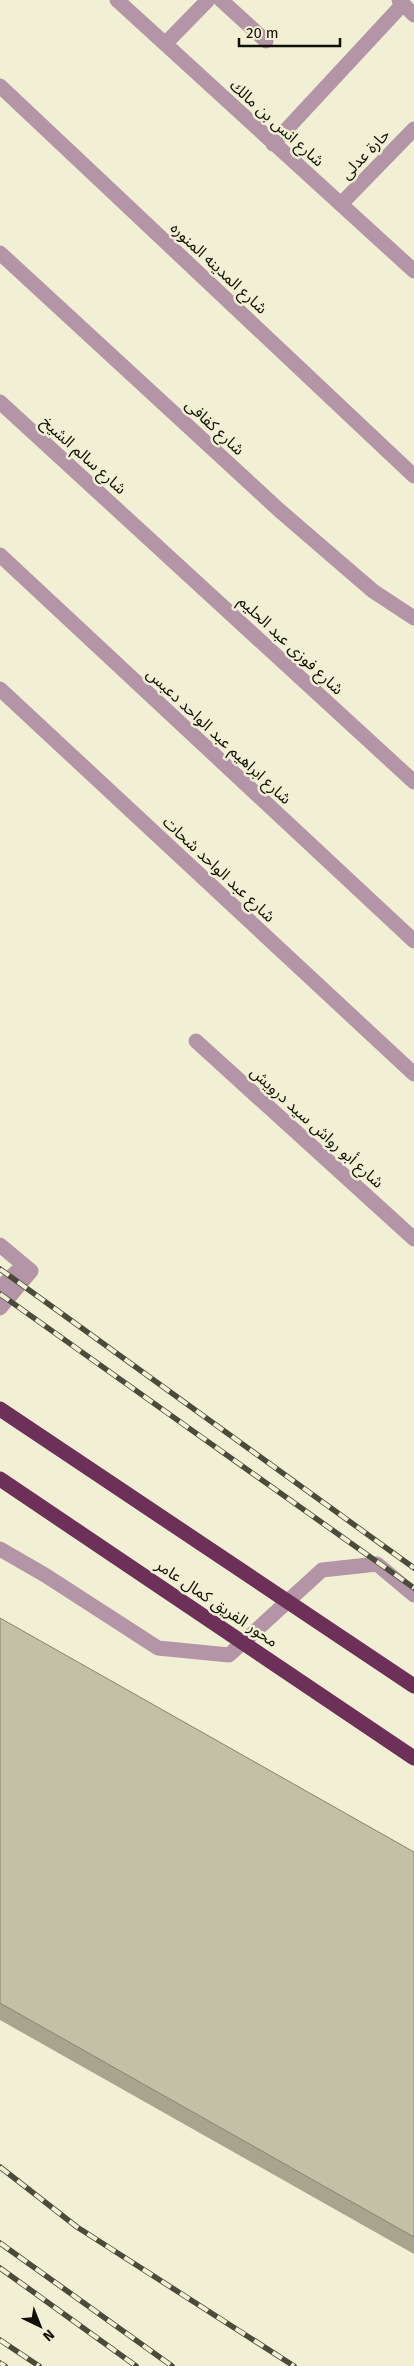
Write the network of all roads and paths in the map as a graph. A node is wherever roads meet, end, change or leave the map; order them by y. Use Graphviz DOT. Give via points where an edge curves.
graph roads {
  1 [pos="117,0"];
  2 [pos="208,0"];
  3 [pos="221,0"];
  4 [pos="401,2"];
  5 [pos="414,15"];
  6 [pos="266,41"];
  7 [pos="165,44"];
  8 [pos="0,86"];
  9 [pos="414,130"];
  10 [pos="273,144"];
  11 [pos="341,204"];
  12 [pos="0,252"];
  13 [pos="411,264"];
  14 [pos="0,402"];
  15 [pos="414,476"];
  16 [pos="145,533"];
  17 [pos="0,555"];
  18 [pos="414,618"];
  19 [pos="0,689"];
  20 [pos="414,782"];
  21 [pos="414,942"];
  22 [pos="196,1041"];
  23 [pos="414,1074"];
  24 [pos="414,1240"];
  25 [pos="0,1245"];
  26 [pos="31,1271"];
  27 [pos="0,1288"];
  28 [pos="0,1308"];
  29 [pos="0,1409"];
  30 [pos="0,1479"];
  31 [pos="0,1549"];
  32 [pos="414,1595"];
  33 [pos="414,1686"];
  34 [pos="414,1758"];
  1 -- 7 [label="street, شارع انس بن مالك"];
  2 -- 7 [label="street"];
  3 -- 6 [label="street"];
  4 -- 5 [label="street"];
  4 -- 10 [label="street"];
  7 -- 10 [label="street, شارع انس بن مالك"];
  8 -- 15 [label="street, شارع المدينه المنوره"];
  9 -- 11 [label="street, حارة عدلى"];
  10 -- 11 [label="street, شارع انس بن مالك"];
  11 -- 13 [label="street, شارع انس بن مالك"];
  12 -- 18 [label="street, شارع كفافى" via="279,510 373,591"];
  14 -- 16 [label="street, شارع سالم الشيخ"];
  16 -- 20 [label="street, شارع فوزى عبد الحليم"];
  17 -- 21 [label="street, شارع ابراهيم عبد الواحد دعبس"];
  19 -- 23 [label="street, شارع عبد الواحد شحات"];
  22 -- 24 [label="street, شارع أبو رواش سيد درويش"];
  25 -- 26 [label="street"];
  26 -- 27 [label="street" via="16,1272"];
  26 -- 28 [label="street"];
  29 -- 33 [label="highway, bridge"];
  30 -- 34 [label="highway, محور الفريق كمال عامر, bridge"];
  31 -- 32 [label="street" via="158,1648 229,1655 322,1570 377,1564"];
}
